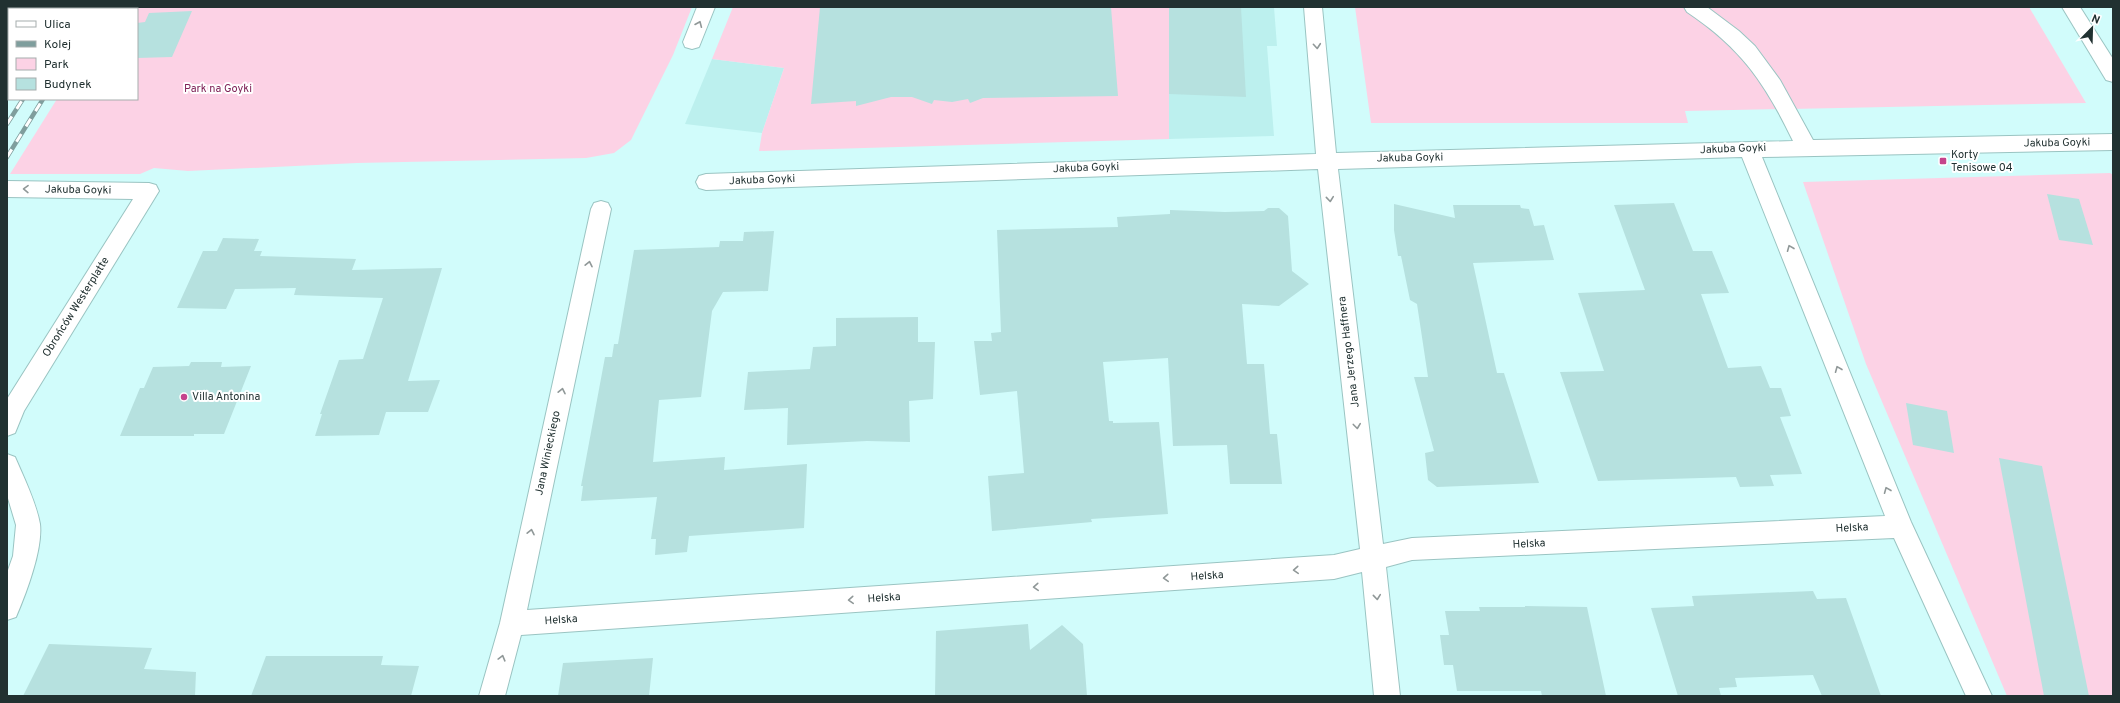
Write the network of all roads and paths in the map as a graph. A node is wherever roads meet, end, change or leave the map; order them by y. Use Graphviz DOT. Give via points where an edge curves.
graph roads {
  1 [pos="706,7"];
  2 [pos="1313,7"];
  3 [pos="1693,7"];
  4 [pos="2071,7"];
  5 [pos="692,42"];
  6 [pos="2113,74"];
  7 [pos="2113,142"];
  8 [pos="1806,147"];
  9 [pos="1749,149"];
  10 [pos="1326,160"];
  11 [pos="706,182"];
  12 [pos="7,189"];
  13 [pos="149,191"];
  14 [pos="601,209"];
  15 [pos="7,426"];
  16 [pos="7,465"];
  17 [pos="1901,526"];
  18 [pos="1373,558"];
  19 [pos="7,608"];
  20 [pos="512,623"];
  21 [pos="492,696"];
  22 [pos="1387,696"];
  23 [pos="1979,696"];
  5 -- 1 [label="street, one-way"];
  2 -- 10 [label="street, Jana Jerzego Haffnera, one-way"];
  3 -- 8 [label="street" via="1726,30 1749,51 1780,95"];
  4 -- 6 [label="street"];
  7 -- 8 [label="street, Jakuba Goyki"];
  8 -- 9 [label="street, Jakuba Goyki"];
  9 -- 10 [label="street, Jakuba Goyki"];
  17 -- 9 [label="street, one-way"];
  10 -- 11 [label="street, Jakuba Goyki"];
  10 -- 18 [label="street, Jana Jerzego Haffnera, one-way"];
  13 -- 12 [label="street, Jakuba Goyki, one-way"];
  13 -- 15 [label="street, Obrońców Westerplatte" via="16,406"];
  20 -- 14 [label="street, Jana Winieckiego, one-way"];
  16 -- 19 [label="street" via="28,525 24,556"];
  17 -- 18 [label="street, Helska" via="1412,550"];
  17 -- 23 [label="street"];
  18 -- 20 [label="street, Helska, one-way" via="1334,567"];
  18 -- 22 [label="street, Jana Jerzego Haffnera, one-way"];
  21 -- 20 [label="street, Jana Winieckiego, one-way"];
}
